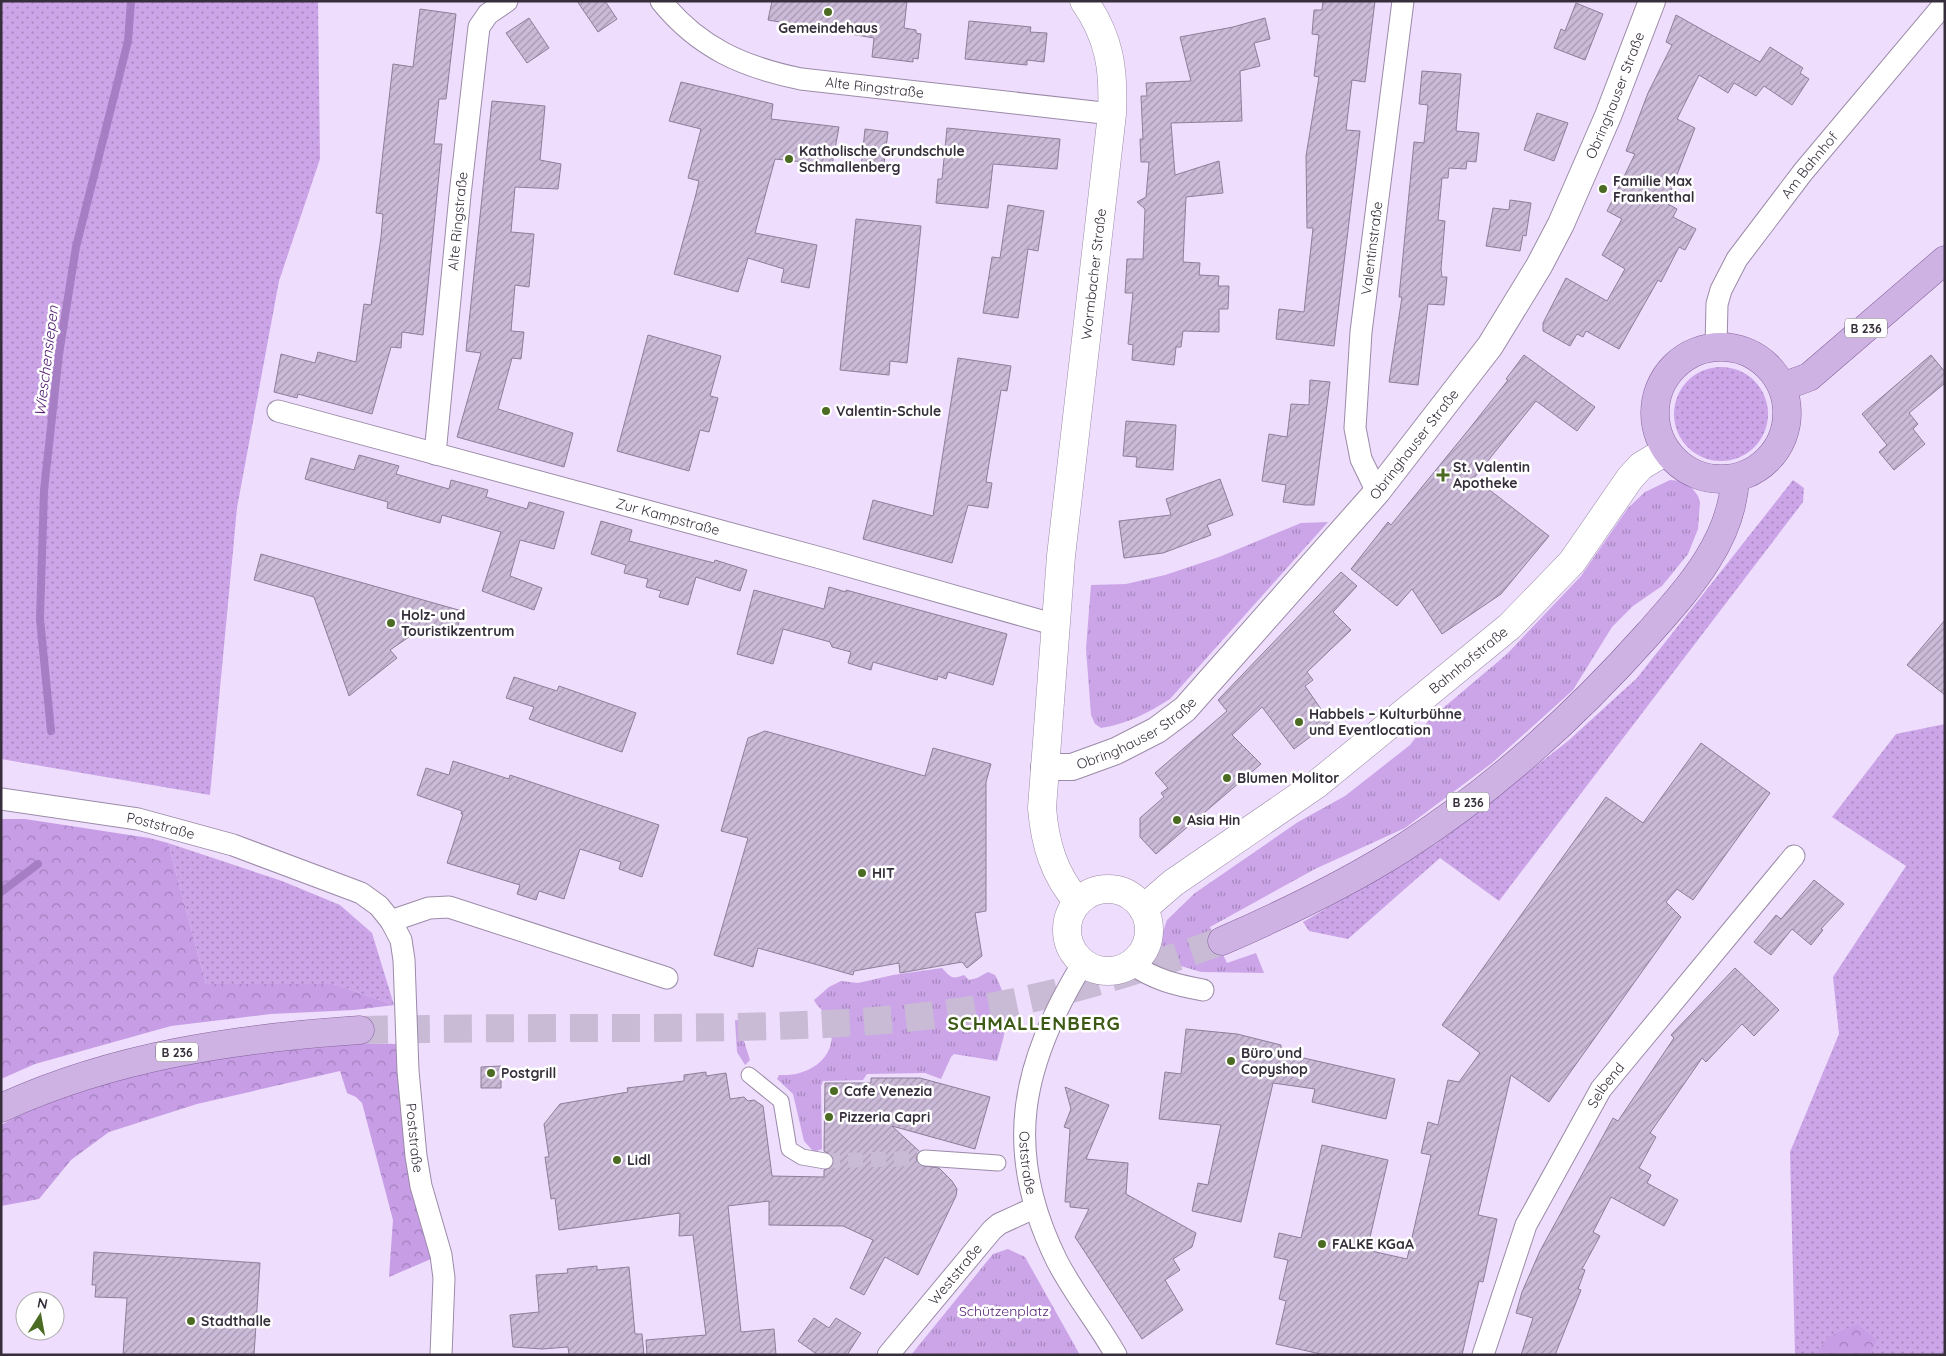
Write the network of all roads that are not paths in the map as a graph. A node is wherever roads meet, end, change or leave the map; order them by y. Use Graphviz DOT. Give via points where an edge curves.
graph roads {
  1 [pos="506,1"];
  2 [pos="661,1"];
  3 [pos="1403,1"];
  4 [pos="1652,1"];
  5 [pos="1087,2"];
  6 [pos="1945,3"];
  7 [pos="1112,114"];
  8 [pos="1945,260"];
  9 [pos="1716,347"];
  10 [pos="1782,387"];
  11 [pos="278,411"];
  12 [pos="1666,451"];
  13 [pos="436,454"];
  14 [pos="1735,478"];
  15 [pos="1377,492"];
  16 [pos="1056,625"];
  17 [pos="1044,767"];
  18 [pos="1,799"];
  19 [pos="1794,856"];
  20 [pos="1078,902"];
  21 [pos="1143,909"];
  22 [pos="391,921"];
  23 [pos="1222,941"];
  24 [pos="1083,963"];
  25 [pos="1132,964"];
  26 [pos="667,978"];
  27 [pos="1203,990"];
  28 [pos="360,1030"];
  29 [pos="749,1075"];
  30 [pos="1,1108"];
  31 [pos="925,1158"];
  32 [pos="825,1160"];
  33 [pos="998,1163"];
  34 [pos="1034,1208"];
  35 [pos="441,1355"];
  36 [pos="888,1355"];
  37 [pos="1116,1355"];
  38 [pos="1483,1355"];
  1 -- 13 [label="street, Alte Ringstraße" via="488,14 479,27"];
  2 -- 7 [label="street, Alte Ringstraße" via="686,30 726,55 801,80"];
  3 -- 15 [label="street, Valentinstraße" via="1361,332 1355,428 1361,459"];
  4 -- 15 [label="street, Obringhauser Straße" via="1608,116 1539,266 1490,346"];
  5 -- 7 [label="main road, Wormbacher Straße" via="1103,33 1111,62"];
  6 -- 9 [label="street, Am Bahnhof" via="1803,172 1737,260 1717,304"];
  7 -- 16 [label="main road, Wormbacher Straße" via="1061,556"];
  8 -- 10 [label="main road, B 236" via="1809,376"];
  9 -- 10 [label="main road" via="1755,357 1771,370"];
  9 -- 12 [label="main road" via="1700,349 1680,360 1664,379 1655,415 1658,436"];
  10 -- 14 [label="main road" via="1787,406 1786,425 1780,443 1769,459"];
  11 -- 13 [label="street, Zur Kampstraße"];
  12 -- 14 [label="main road" via="1694,474"];
  12 -- 21 [label="main road, Bahnhofstraße" via="1640,466 1572,562 1510,626 1317,784 1173,884"];
  13 -- 16 [label="street, Zur Kampstraße"];
  14 -- 23 [label="main road, B 236" via="1730,512 1704,566 1601,686 1546,739 1491,784 1402,848 1316,898"];
  15 -- 17 [label="street, Obringhauser Straße" via="1172,720 1116,751 1072,766"];
  16 -- 17 [label="main road, Wormbacher Straße"];
  17 -- 20 [label="main road, Wormbacher Straße" via="1044,831 1056,871"];
  18 -- 22 [label="street, Poststraße" via="138,819 233,845 361,893 379,906"];
  19 -- 38 [label="street, Selbend" via="1601,1090 1526,1225"];
  20 -- 21 [label="main road" via="1095,892 1114,890 1136,899"];
  20 -- 24 [label="main road" via="1067,925 1068,939"];
  21 -- 25 [label="main road" via="1150,932 1141,956"];
  22 -- 26 [label="street" via="440,906 472,913"];
  22 -- 35 [label="street, Poststraße" via="401,940 404,960 408,1071 416,1156 444,1278"];
  24 -- 25 [label="main road" via="1108,971"];
  24 -- 34 [label="street, Oststraße" via="1047,1029 1028,1098 1023,1144"];
  25 -- 27 [label="street" via="1168,984"];
  28 -- 30 [label="main road, B 236" via="253,1039 184,1050 111,1068"];
  29 -- 32 [label="street" via="781,1101 789,1148 802,1157"];
  31 -- 33 [label="street"];
  34 -- 36 [label="street, Weststraße" via="992,1230"];
  34 -- 37 [label="street, Oststraße" via="1058,1263"];
}
